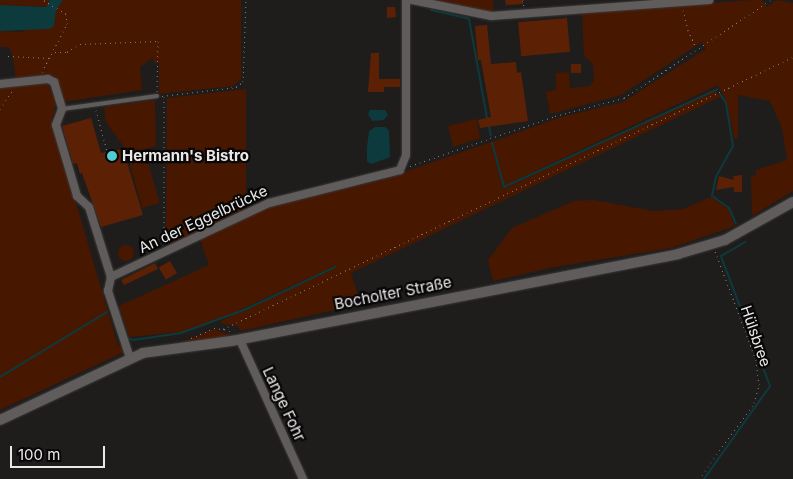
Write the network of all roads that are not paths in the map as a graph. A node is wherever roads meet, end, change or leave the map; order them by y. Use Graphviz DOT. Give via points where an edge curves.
graph roads {
  1 [pos="406,0"];
  2 [pos="412,0"];
  3 [pos="709,0"];
  4 [pos="0,84"];
  5 [pos="157,96"];
  6 [pos="62,109"];
  7 [pos="793,202"];
  8 [pos="111,277"];
  9 [pos="240,340"];
  10 [pos="130,358"];
  11 [pos="0,420"];
  12 [pos="303,479"];
  1 -- 8 [label="street, An der Eggelbrücke" via="406,155 400,170 268,203"];
  2 -- 3 [label="street" via="491,16"];
  4 -- 6 [label="street" via="39,80 54,82"];
  5 -- 6 [label="lane"];
  6 -- 8 [label="street" via="56,125 76,196 89,207"];
  7 -- 9 [label="main road, Bocholter Straße" via="742,232 653,260"];
  8 -- 10 [label="street" via="108,292"];
  9 -- 10 [label="main road, Bocholter Straße" via="156,351"];
  9 -- 12 [label="street, Lange Fohr"];
  10 -- 11 [label="main road, Bocholter Straße"];
}
